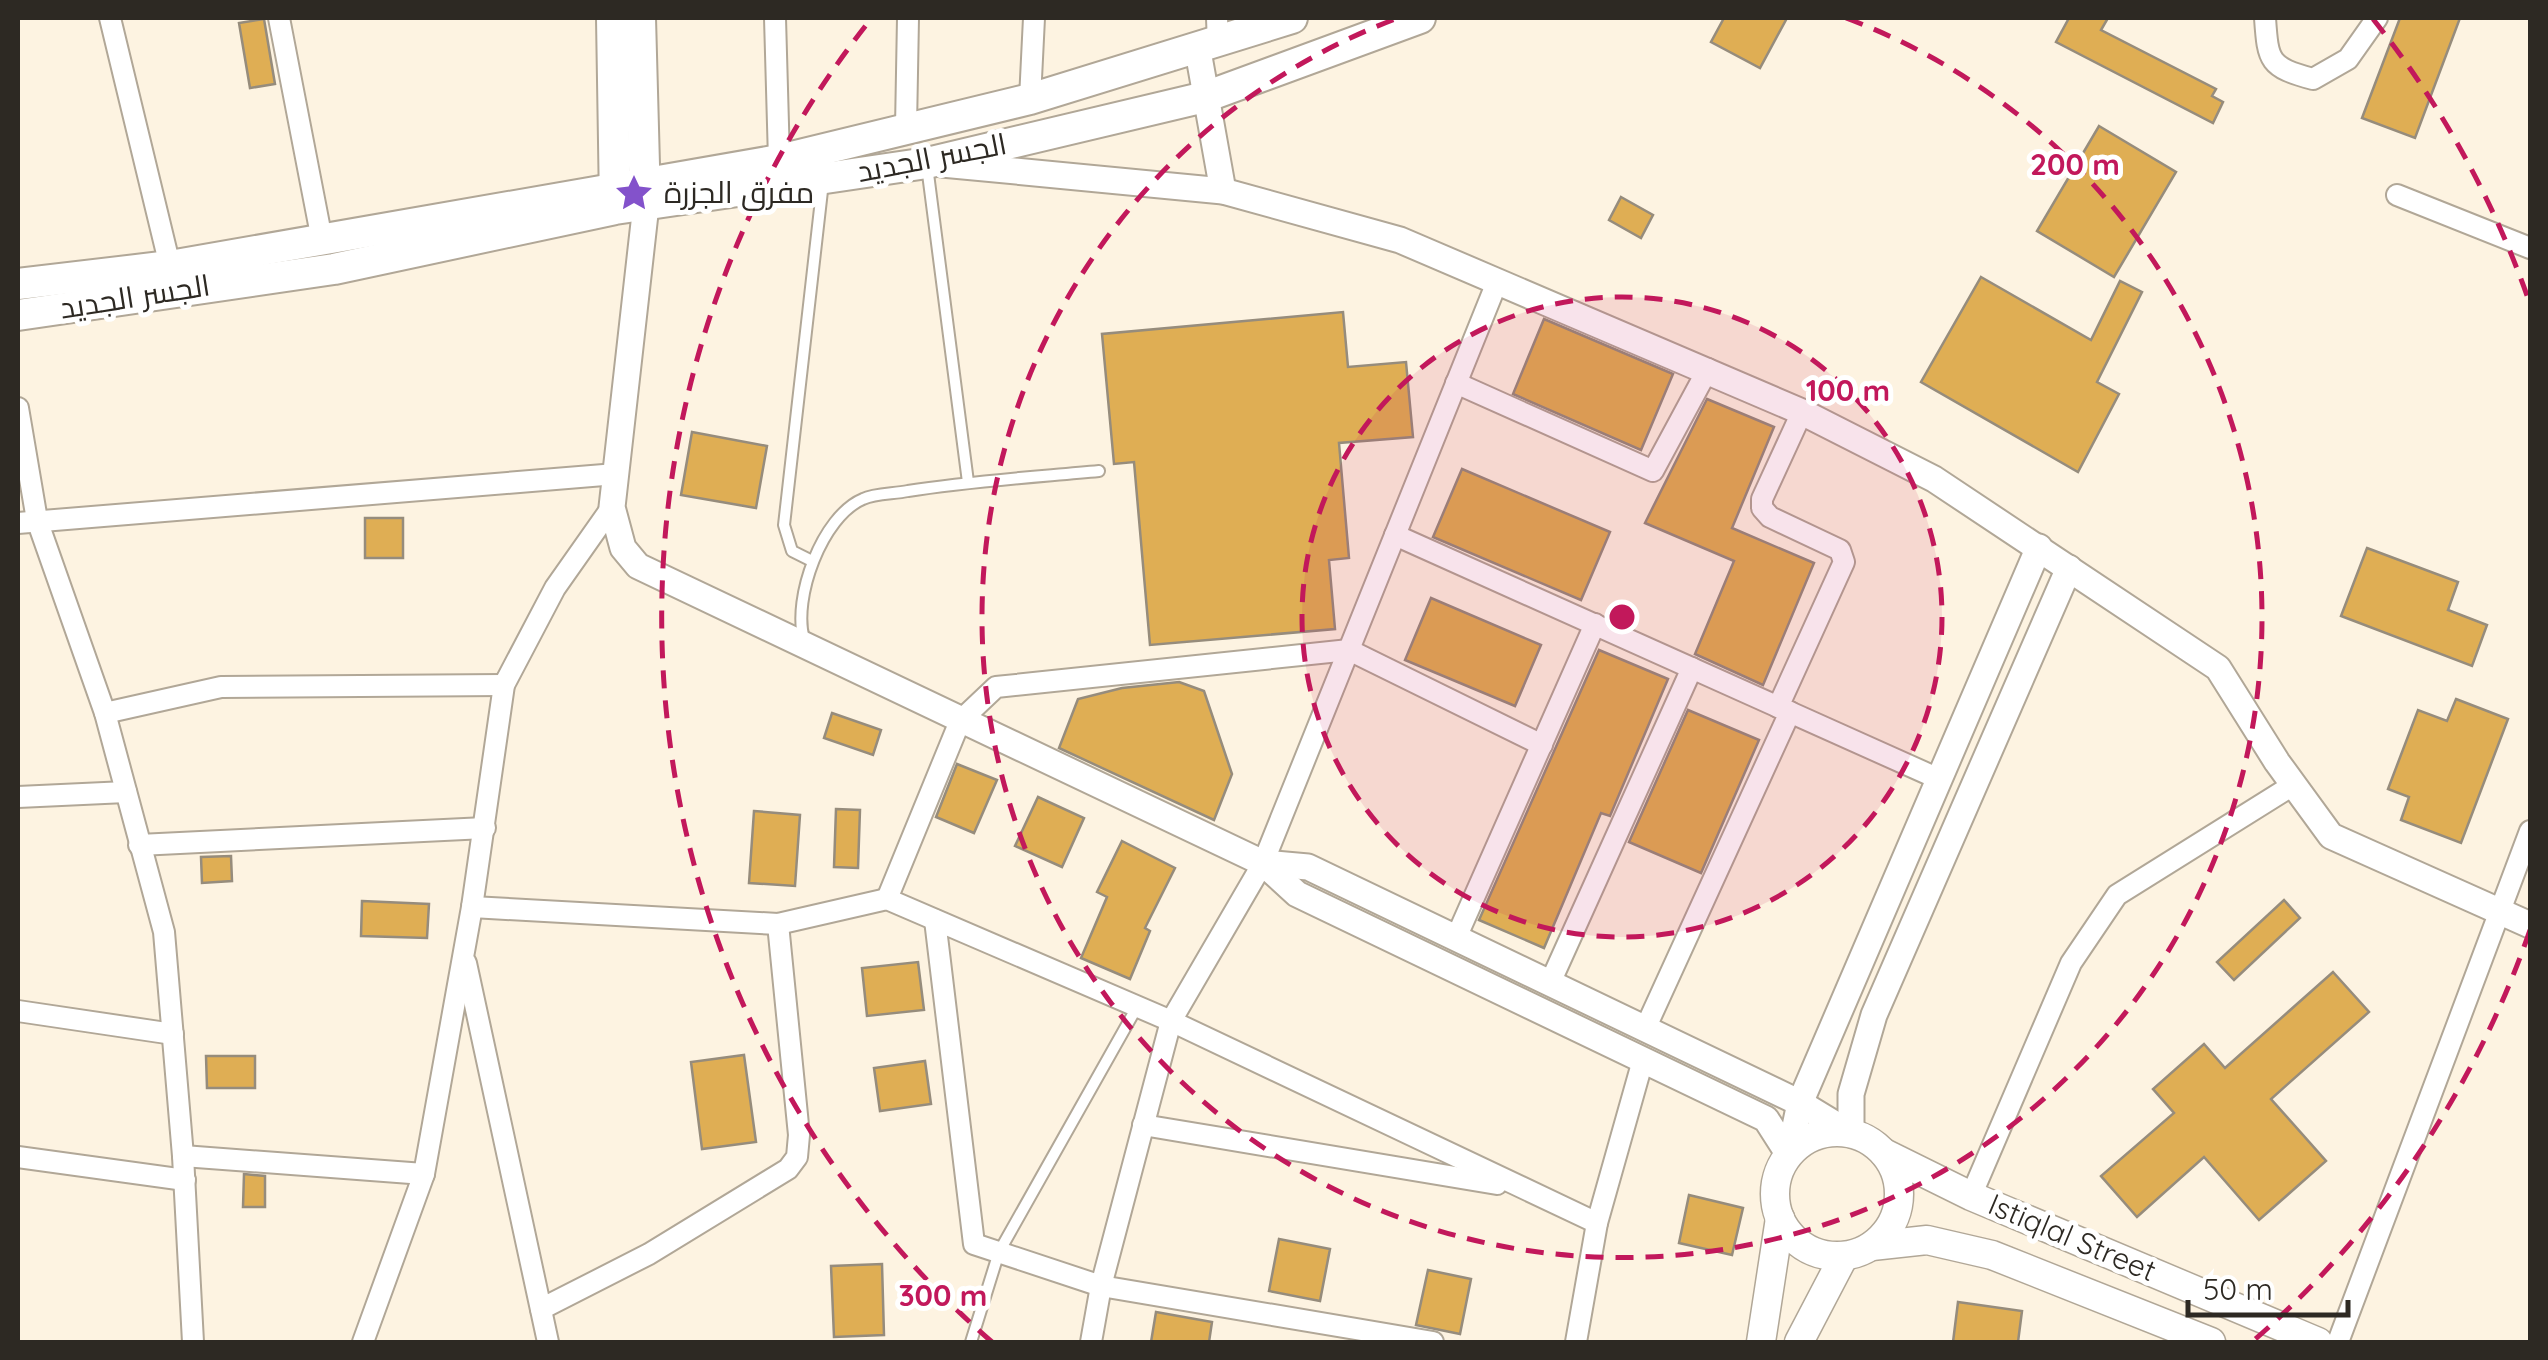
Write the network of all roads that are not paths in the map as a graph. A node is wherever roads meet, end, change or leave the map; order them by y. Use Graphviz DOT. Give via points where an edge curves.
graph roads {
  1 [pos="110,18"];
  2 [pos="279,18"];
  3 [pos="612,18"];
  4 [pos="640,18"];
  5 [pos="774,18"];
  6 [pos="908,18"];
  7 [pos="1034,18"];
  8 [pos="1292,18"];
  9 [pos="1420,18"];
  10 [pos="2265,18"];
  11 [pos="2376,18"];
  12 [pos="1211,37"];
  13 [pos="1205,97"];
  14 [pos="1030,99"];
  15 [pos="906,128"];
  16 [pos="779,160"];
  17 [pos="927,163"];
  18 [pos="824,178"];
  19 [pos="1223,192"];
  20 [pos="630,195"];
  21 [pos="2396,196"];
  22 [pos="322,240"];
  23 [pos="2530,248"];
  24 [pos="170,266"];
  25 [pos="1497,282"];
  26 [pos="18,284"];
  27 [pos="18,315"];
  28 [pos="1708,369"];
  29 [pos="1456,383"];
  30 [pos="18,408"];
  31 [pos="1802,412"];
  32 [pos="1099,471"];
  33 [pos="616,474"];
  34 [pos="968,482"];
  35 [pos="612,507"];
  36 [pos="27,522"];
  37 [pos="1395,535"];
  38 [pos="2038,546"];
  39 [pos="812,562"];
  40 [pos="2070,568"];
  41 [pos="1595,624"];
  42 [pos="807,649"];
  43 [pos="1349,650"];
  44 [pos="1692,668"];
  45 [pos="504,685"];
  46 [pos="1784,709"];
  47 [pos="106,712"];
  48 [pos="960,721"];
  49 [pos="1542,745"];
  50 [pos="1939,778"];
  51 [pos="2294,785"];
  52 [pos="126,792"];
  53 [pos="18,797"];
  54 [pos="485,828"];
  55 [pos="2530,831"];
  56 [pos="139,845"];
  57 [pos="1263,864"];
  58 [pos="887,899"];
  59 [pos="472,907"];
  60 [pos="2499,914"];
  61 [pos="935,920"];
  62 [pos="778,924"];
  63 [pos="2530,925"];
  64 [pos="1456,938"];
  65 [pos="464,952"];
  66 [pos="1550,983"];
  67 [pos="1137,1007"];
  68 [pos="18,1011"];
  69 [pos="1171,1021"];
  70 [pos="1645,1029"];
  71 [pos="173,1034"];
  72 [pos="1643,1060"];
  73 [pos="1800,1103"];
  74 [pos="1143,1125"];
  75 [pos="1851,1134"];
  76 [pos="1884,1153"];
  77 [pos="1789,1155"];
  78 [pos="183,1156"];
  79 [pos="18,1158"];
  80 [pos="424,1174"];
  81 [pos="185,1180"];
  82 [pos="1523,1188"];
  83 [pos="1972,1196"];
  84 [pos="1780,1218"];
  85 [pos="1597,1223"];
  86 [pos="1872,1246"];
  87 [pos="999,1252"];
  88 [pos="1844,1256"];
  89 [pos="1101,1286"];
  90 [pos="540,1309"];
  91 [pos="193,1342"];
  92 [pos="363,1342"];
  93 [pos="548,1342"];
  94 [pos="971,1342"];
  95 [pos="1091,1342"];
  96 [pos="1425,1342"];
  97 [pos="1433,1342"];
  98 [pos="1576,1342"];
  99 [pos="1761,1342"];
  100 [pos="1799,1342"];
  101 [pos="2211,1342"];
  102 [pos="2318,1342"];
  103 [pos="2338,1342"];
  1 -- 24 [label="street"];
  2 -- 22 [label="street"];
  3 -- 20 [label="main road"];
  4 -- 20 [label="main road"];
  5 -- 16 [label="street"];
  6 -- 15 [label="street"];
  7 -- 14 [label="street"];
  8 -- 12 [label="main road, الجسر الجديد"];
  9 -- 13 [label="main road, الجسر الجديد"];
  10 -- 11 [label="street" via="2271,60 2313,79 2348,59"];
  12 -- 13 [label="street"];
  12 -- 14 [label="main road, الجسر الجديد"];
  13 -- 17 [label="main road, الجسر الجديد"];
  13 -- 19 [label="street"];
  14 -- 15 [label="main road, الجسر الجديد"];
  15 -- 16 [label="main road, الجسر الجديد"];
  16 -- 20 [label="main road, الجسر الجديد"];
  17 -- 18 [label="main road, الجسر الجديد"];
  17 -- 19 [label="street"];
  17 -- 34 [label="lane"];
  18 -- 20 [label="main road, الجسر الجديد"];
  18 -- 39 [label="lane" via="784,525 792,551"];
  19 -- 25 [label="street" via="1400,240"];
  20 -- 22 [label="main road, الجسر الجديد"];
  20 -- 27 [label="main road, الجسر الجديد" via="334,269"];
  20 -- 33 [label="street"];
  21 -- 23 [label="street"];
  22 -- 24 [label="main road, الجسر الجديد"];
  24 -- 26 [label="main road, الجسر الجديد"];
  25 -- 28 [label="street"];
  25 -- 29 [label="street"];
  28 -- 29 [label="street" via="1653,471"];
  28 -- 31 [label="street"];
  29 -- 37 [label="street"];
  30 -- 36 [label="street"];
  31 -- 38 [label="street" via="1934,479"];
  31 -- 46 [label="street" via="1762,508 1844,554"];
  32 -- 34 [label="lane"];
  33 -- 35 [label="street"];
  33 -- 36 [label="street"];
  34 -- 39 [label="lane" via="861,499 830,528"];
  35 -- 42 [label="street" via="622,548 638,566"];
  35 -- 45 [label="street" via="555,588"];
  36 -- 47 [label="street"];
  37 -- 41 [label="street"];
  37 -- 43 [label="street"];
  38 -- 40 [label="street"];
  38 -- 50 [label="street"];
  39 -- 42 [label="lane" via="800,628"];
  40 -- 51 [label="street" via="2218,668"];
  40 -- 75 [label="street" via="1874,1015 1851,1094"];
  41 -- 44 [label="street"];
  41 -- 49 [label="street"];
  42 -- 48 [label="street"];
  43 -- 48 [label="street" via="996,688"];
  43 -- 49 [label="street"];
  43 -- 57 [label="street"];
  44 -- 46 [label="street"];
  44 -- 66 [label="street"];
  45 -- 47 [label="street" via="221,687"];
  45 -- 54 [label="street"];
  46 -- 50 [label="street"];
  46 -- 70 [label="street"];
  47 -- 52 [label="street"];
  48 -- 57 [label="street"];
  48 -- 58 [label="street"];
  49 -- 64 [label="street"];
  50 -- 73 [label="street"];
  51 -- 60 [label="street" via="2331,836"];
  51 -- 83 [label="street" via="2118,894 2071,963"];
  52 -- 53 [label="street"];
  52 -- 56 [label="street"];
  54 -- 56 [label="street"];
  54 -- 59 [label="street"];
  55 -- 60 [label="street"];
  56 -- 71 [label="street" via="164,932"];
  57 -- 64 [label="street" via="1308,867"];
  57 -- 69 [label="street"];
  57 -- 72 [label="street" via="1297,894"];
  58 -- 61 [label="street"];
  58 -- 62 [label="street"];
  59 -- 62 [label="street"];
  59 -- 65 [label="street"];
  60 -- 63 [label="street"];
  60 -- 103 [label="street"];
  61 -- 67 [label="street"];
  61 -- 87 [label="street" via="974,1244"];
  62 -- 90 [label="street" via="798,1157 649,1254"];
  64 -- 66 [label="street"];
  65 -- 80 [label="street"];
  65 -- 90 [label="street"];
  66 -- 70 [label="street"];
  67 -- 69 [label="street"];
  67 -- 87 [label="lane"];
  68 -- 71 [label="street"];
  69 -- 74 [label="street"];
  69 -- 82 [label="street"];
  70 -- 73 [label="street"];
  71 -- 78 [label="street"];
  72 -- 77 [label="street" via="1766,1119"];
  72 -- 85 [label="street"];
  73 -- 75 [label="street"];
  73 -- 77 [label="street"];
  74 -- 82 [label="street"];
  74 -- 89 [label="street"];
  75 -- 76 [label="main road"];
  75 -- 77 [label="main road" via="1817,1136"];
  76 -- 83 [label="main road, Istiqlal Street"];
  76 -- 86 [label="main road" via="1897,1181 1896,1212"];
  77 -- 84 [label="main road" via="1776,1185"];
  78 -- 80 [label="street"];
  78 -- 81 [label="street"];
  79 -- 81 [label="street"];
  80 -- 92 [label="street"];
  81 -- 91 [label="street"];
  82 -- 85 [label="street"];
  83 -- 102 [label="main road, Istiqlal Street"];
  84 -- 88 [label="main road" via="1806,1248"];
  84 -- 99 [label="main road"];
  85 -- 98 [label="street"];
  86 -- 88 [label="main road"];
  86 -- 101 [label="main road, Istiqlal Street" via="1927,1240 1992,1255"];
  87 -- 89 [label="street"];
  87 -- 94 [label="lane"];
  88 -- 100 [label="main road"];
  89 -- 95 [label="street"];
  89 -- 96 [label="street"];
  90 -- 93 [label="street"];
  96 -- 97 [label="street"];
}
